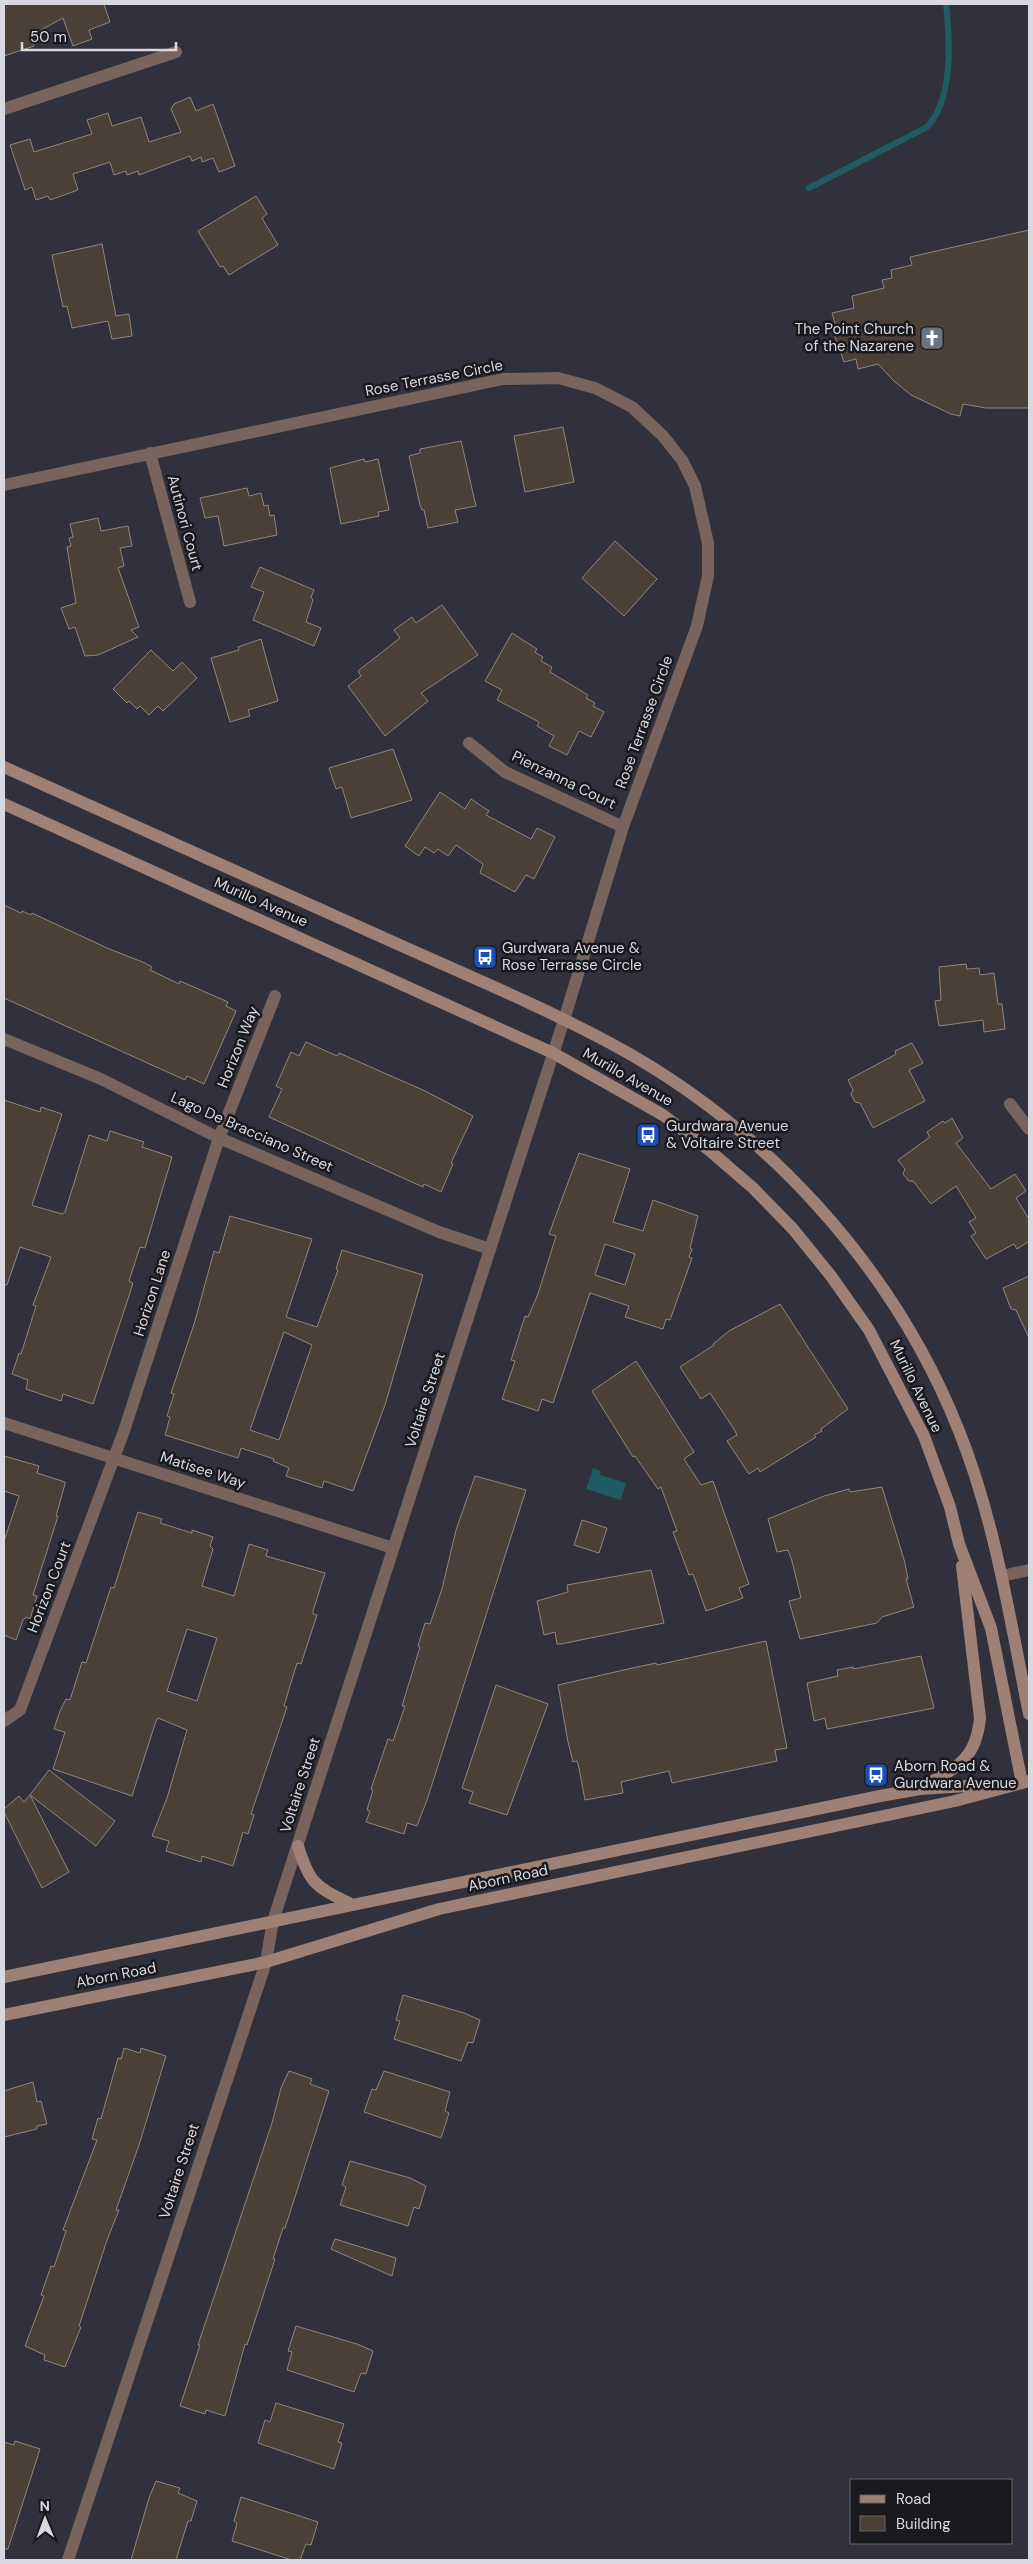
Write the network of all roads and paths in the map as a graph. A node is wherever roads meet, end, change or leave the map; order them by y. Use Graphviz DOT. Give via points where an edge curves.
graph roads {
  1 [pos="176,52"];
  2 [pos="4,108"];
  3 [pos="150,453"];
  4 [pos="4,484"];
  5 [pos="190,602"];
  6 [pos="469,743"];
  7 [pos="4,767"];
  8 [pos="4,804"];
  9 [pos="623,827"];
  10 [pos="275,996"];
  11 [pos="564,1020"];
  12 [pos="4,1039"];
  13 [pos="553,1053"];
  14 [pos="1010,1104"];
  15 [pos="1029,1130"];
  16 [pos="219,1138"];
  17 [pos="490,1249"];
  18 [pos="4,1423"];
  19 [pos="114,1458"];
  20 [pos="959,1544"];
  21 [pos="393,1548"];
  22 [pos="1029,1570"];
  23 [pos="1002,1576"];
  24 [pos="1029,1714"];
  25 [pos="4,1721"];
  26 [pos="1026,1782"];
  27 [pos="920,1789"];
  28 [pos="298,1846"];
  29 [pos="352,1905"];
  30 [pos="273,1921"];
  31 [pos="266,1962"];
  32 [pos="4,1977"];
  33 [pos="4,2015"];
  34 [pos="68,2560"];
  1 -- 2 [label="street"];
  3 -- 4 [label="street, Rose Terrasse Circle"];
  3 -- 5 [label="street, Autinori Court"];
  3 -- 9 [label="street, Rose Terrasse Circle" via="503,379 558,378 595,388 632,407 664,436 682,460 695,486 708,544 708,576 697,626"];
  6 -- 9 [label="street, Pienzanna Court" via="505,772"];
  7 -- 11 [label="main road, Murillo Avenue"];
  8 -- 13 [label="main road, Murillo Avenue"];
  9 -- 11 [label="street, Rose Terrasse Circle"];
  10 -- 16 [label="street, Horizon Way"];
  11 -- 13 [label="street, Voltaire Street"];
  11 -- 23 [label="main road, Murillo Avenue" via="613,1044 674,1081 737,1129 802,1188 847,1240 889,1297 928,1365 959,1430 984,1502"];
  12 -- 16 [label="street, Lago De Bracciano Street" via="100,1079"];
  13 -- 17 [label="street, Voltaire Street"];
  13 -- 20 [label="main road, Murillo Avenue" via="663,1115 738,1175 793,1229 869,1330 899,1384 924,1436 950,1507"];
  14 -- 15 [label="street"];
  16 -- 17 [label="street, Lago De Bracciano Street" via="439,1232"];
  16 -- 19 [label="street, Horizon Lane"];
  17 -- 21 [label="street, Voltaire Street"];
  18 -- 19 [label="street, Matisee Way"];
  19 -- 21 [label="street, Matisee Way"];
  19 -- 25 [label="street, Horizon Court" via="20,1710"];
  20 -- 26 [label="main road, Murillo Avenue" via="991,1628"];
  20 -- 27 [label="main road" via="980,1718 979,1733 965,1760"];
  21 -- 28 [label="street, Voltaire Street"];
  22 -- 23 [label="street"];
  23 -- 24 [label="main road, Murillo Avenue"];
  26 -- 27 [label="main road, Aborn Road"];
  26 -- 31 [label="main road, Aborn Road" via="956,1802 439,1908"];
  27 -- 29 [label="main road, Aborn Road"];
  28 -- 29 [label="main road" via="311,1880"];
  28 -- 30 [label="street, Voltaire Street"];
  29 -- 30 [label="main road, Aborn Road"];
  30 -- 31 [label="street, Voltaire Street"];
  30 -- 32 [label="main road, Aborn Road"];
  31 -- 33 [label="main road, Aborn Road"];
  31 -- 34 [label="street, Voltaire Street"];
}
